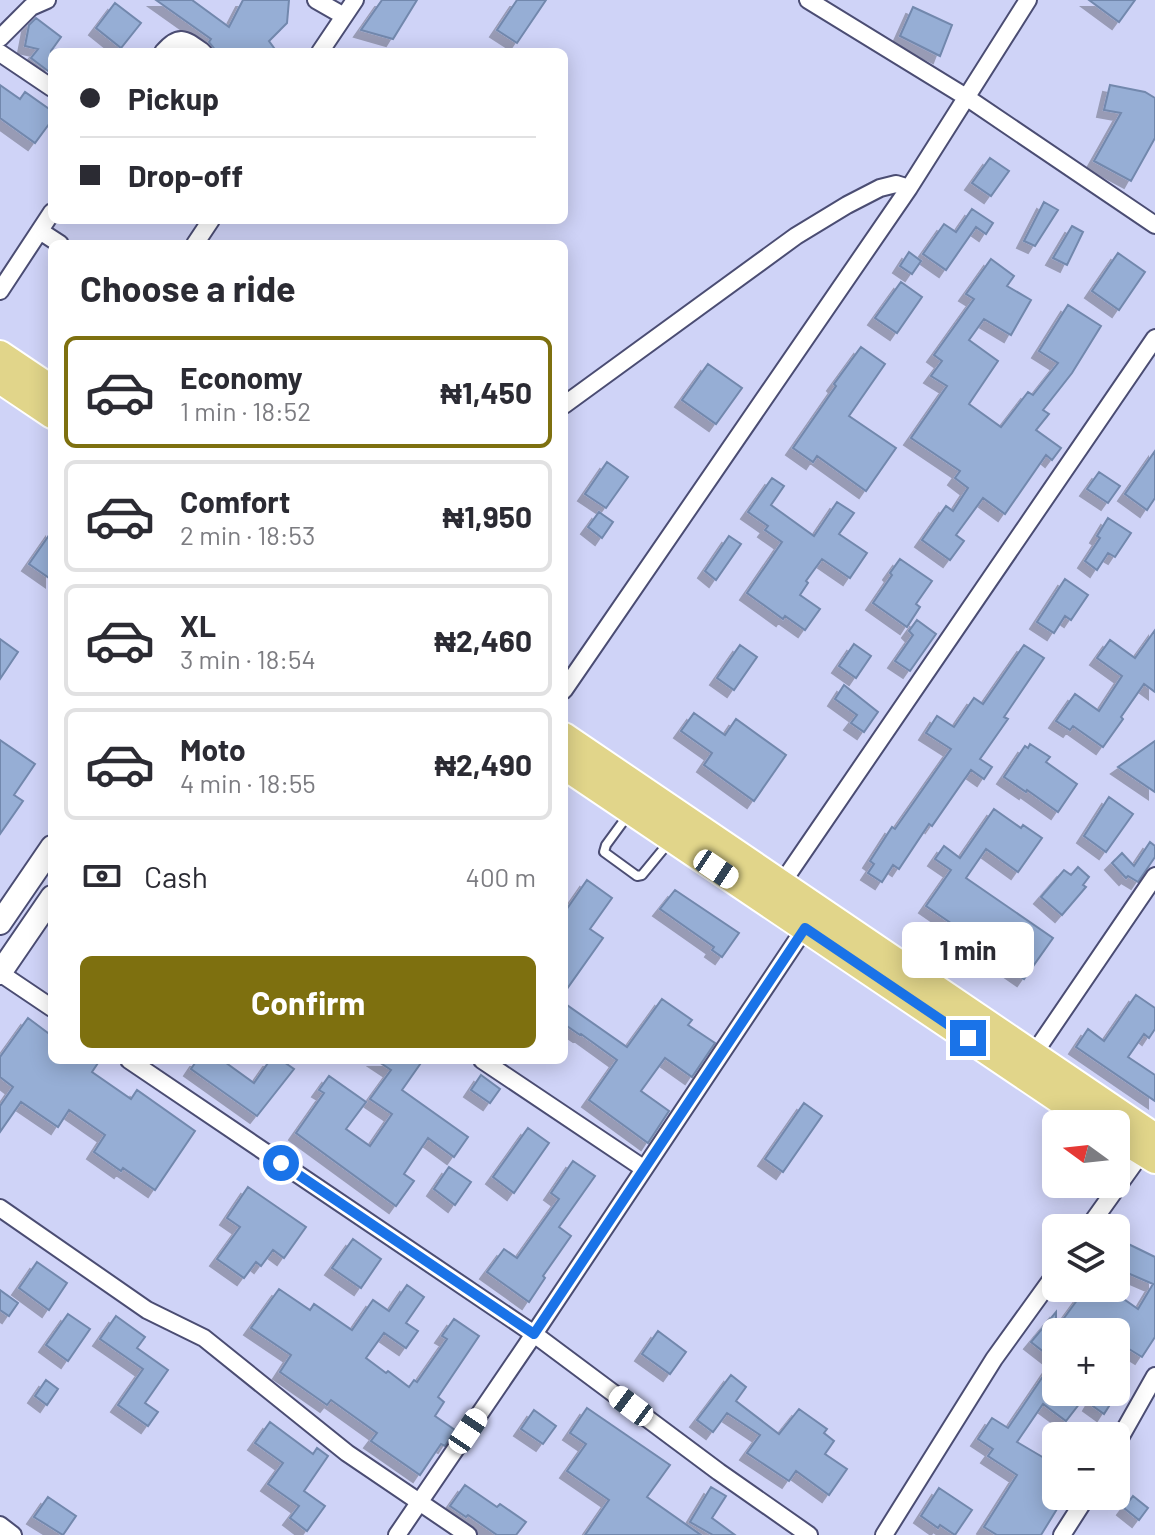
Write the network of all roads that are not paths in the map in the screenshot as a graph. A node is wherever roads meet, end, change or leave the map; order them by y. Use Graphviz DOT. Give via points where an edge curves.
graph roads {
  1 [pos="47,0"];
  2 [pos="316,0"];
  3 [pos="355,0"];
  4 [pos="808,0"];
  5 [pos="1028,0"];
  6 [pos="344,16"];
  7 [pos="0,38"];
  8 [pos="167,48"];
  9 [pos="198,48"];
  10 [pos="323,48"];
  11 [pos="0,53"];
  12 [pos="48,85"];
  13 [pos="966,97"];
  14 [pos="909,188"];
  15 [pos="48,218"];
  16 [pos="1155,225"];
  17 [pos="40,231"];
  18 [pos="54,240"];
  19 [pos="0,291"];
  20 [pos="1155,338"];
  21 [pos="0,354"];
  22 [pos="0,380"];
  23 [pos="48,386"];
  24 [pos="568,402"];
  25 [pos="48,412"];
  26 [pos="568,684"];
  27 [pos="568,739"];
  28 [pos="568,769"];
  29 [pos="631,811"];
  30 [pos="672,839"];
  31 [pos="48,853"];
  32 [pos="1155,876"];
  33 [pos="782,883"];
  34 [pos="48,903"];
  35 [pos="0,923"];
  36 [pos="805,928"];
  37 [pos="0,973"];
  38 [pos="48,1005"];
  39 [pos="1033,1055"];
  40 [pos="135,1064"];
  41 [pos="488,1064"];
  42 [pos="1074,1110"];
  43 [pos="1130,1141"];
  44 [pos="1151,1149"];
  45 [pos="643,1168"];
  46 [pos="0,1208"];
  47 [pos="1099,1214"];
  48 [pos="1042,1292"];
  49 [pos="534,1334"];
  50 [pos="1155,1376"];
  51 [pos="1129,1422"];
  52 [pos="419,1503"];
  53 [pos="1078,1510"];
  54 [pos="0,1525"];
  55 [pos="13,1535"];
  56 [pos="397,1535"];
  57 [pos="468,1535"];
  58 [pos="809,1535"];
  59 [pos="884,1535"];
  60 [pos="1062,1535"];
  1 -- 7 [label="street" via="31,7"];
  2 -- 6 [label="street"];
  3 -- 6 [label="street"];
  4 -- 13 [label="street"];
  5 -- 13 [label="street"];
  6 -- 10 [label="street"];
  8 -- 9 [label="street" via="179,39"];
  11 -- 12 [label="street"];
  13 -- 14 [label="street"];
  13 -- 16 [label="street"];
  14 -- 24 [label="street" via="880,188 796,236"];
  14 -- 26 [label="street"];
  15 -- 17 [label="street"];
  17 -- 18 [label="street"];
  17 -- 19 [label="street"];
  20 -- 33 [label="street"];
  21 -- 23 [label="main road"];
  22 -- 25 [label="main road"];
  27 -- 33 [label="main road"];
  28 -- 29 [label="main road"];
  29 -- 30 [label="main road"];
  29 -- 30 [label="lane" via="604,852 637,876"];
  30 -- 36 [label="main road"];
  31 -- 35 [label="street"];
  32 -- 39 [label="street"];
  33 -- 39 [label="main road"];
  34 -- 37 [label="street"];
  36 -- 42 [label="main road"];
  36 -- 45 [label="street"];
  37 -- 38 [label="street"];
  39 -- 44 [label="main road"];
  40 -- 49 [label="street"];
  41 -- 45 [label="street"];
  43 -- 44 [label="main road"];
  44 -- 47 [label="street"];
  45 -- 49 [label="street"];
  46 -- 52 [label="street" via="147,1310 204,1338 347,1453"];
  48 -- 59 [label="street"];
  49 -- 52 [label="street"];
  49 -- 58 [label="street"];
  50 -- 51 [label="street"];
  52 -- 56 [label="street"];
  52 -- 57 [label="street"];
  53 -- 60 [label="street"];
  54 -- 55 [label="street"];
}
